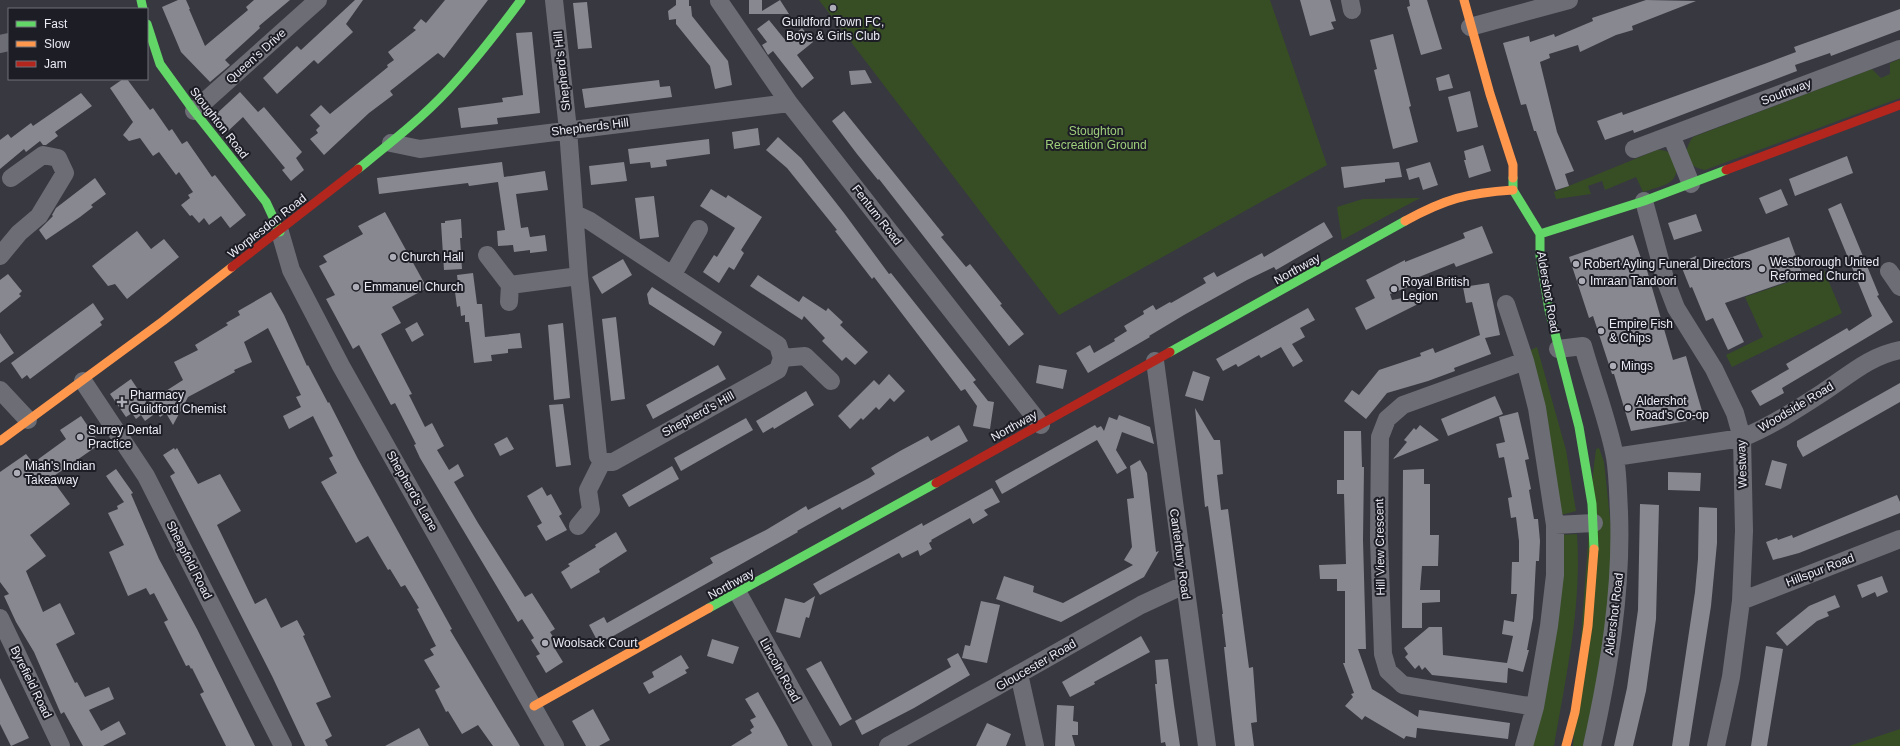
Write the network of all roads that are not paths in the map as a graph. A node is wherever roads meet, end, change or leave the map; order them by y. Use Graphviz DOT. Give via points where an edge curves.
graph roads {
  1 [pos="318,0"];
  2 [pos="521,0"];
  3 [pos="554,0"];
  4 [pos="1464,0"];
  5 [pos="1570,0"];
  6 [pos="719,1"];
  7 [pos="148,27"];
  8 [pos="1470,27"];
  9 [pos="1900,49"];
  10 [pos="789,103"];
  11 [pos="1900,105"];
  12 [pos="194,112"];
  13 [pos="568,130"];
  14 [pos="1671,135"];
  15 [pos="391,143"];
  16 [pos="1634,149"];
  17 [pos="11,178"];
  18 [pos="1691,184"];
  19 [pos="1513,190"];
  20 [pos="1644,202"];
  21 [pos="574,214"];
  22 [pos="699,229"];
  23 [pos="280,232"];
  24 [pos="1540,234"];
  25 [pos="487,255"];
  26 [pos="0,256"];
  27 [pos="1889,271"];
  28 [pos="673,274"];
  29 [pos="578,276"];
  30 [pos="1900,287"];
  31 [pos="1506,304"];
  32 [pos="1558,349"];
  33 [pos="1900,350"];
  34 [pos="782,358"];
  35 [pos="1154,361"];
  36 [pos="1525,361"];
  37 [pos="83,381"];
  38 [pos="831,381"];
  39 [pos="0,390"];
  40 [pos="28,420"];
  41 [pos="1041,425"];
  42 [pos="1742,438"];
  43 [pos="0,441"];
  44 [pos="1615,457"];
  45 [pos="602,462"];
  46 [pos="1594,523"];
  47 [pos="1555,525"];
  48 [pos="578,526"];
  49 [pos="1900,539"];
  50 [pos="1184,585"];
  51 [pos="738,593"];
  52 [pos="1741,601"];
  53 [pos="0,618"];
  54 [pos="1019,674"];
  55 [pos="534,706"];
  56 [pos="1535,707"];
  57 [pos="61,746"];
  58 [pos="283,746"];
  59 [pos="555,746"];
  60 [pos="823,746"];
  61 [pos="888,746"];
  62 [pos="1035,746"];
  63 [pos="1207,746"];
  64 [pos="1524,746"];
  65 [pos="1566,746"];
  66 [pos="1592,746"];
  67 [pos="1716,746"];
  1 -- 12 [label="street, Queen's Drive"];
  2 -- 15 [label="street, Worplesdon Road" via="488,44 447,91"];
  3 -- 13 [label="street, Shepherd's Hill"];
  4 -- 8 [label="street"];
  5 -- 8 [label="street"];
  6 -- 10 [label="street, Fentum Road"];
  7 -- 12 [label="street, Stoughton Road" via="160,64"];
  8 -- 19 [label="street" via="1513,165"];
  9 -- 14 [label="street, Southway"];
  10 -- 13 [label="street, Shepherds Hill"];
  10 -- 41 [label="street, Fentum Road"];
  11 -- 18 [label="street"];
  12 -- 23 [label="street, Stoughton Road" via="266,202"];
  13 -- 15 [label="street, Shepherds Hill" via="420,149"];
  13 -- 21 [label="street, Shepherd's Hill"];
  14 -- 16 [label="street, Southway"];
  14 -- 18 [label="street"];
  15 -- 23 [label="street, Worplesdon Road"];
  17 -- 26 [label="street" via="43,155 58,158 65,172 39,216 19,233"];
  18 -- 20 [label="street"];
  19 -- 24 [label="street, Aldershot Road"];
  19 -- 35 [label="street, Northway" via="1476,192 1456,196 1433,206"];
  20 -- 24 [label="street"];
  20 -- 42 [label="street, Westway" via="1666,282 1676,308 1714,368 1735,413"];
  21 -- 28 [label="street" via="590,221"];
  21 -- 29 [label="street, Shepherd's Hill"];
  22 -- 28 [label="street"];
  23 -- 37 [label="street, Worplesdon Road"];
  23 -- 55 [label="street, Shepherd's Lane" via="291,270 341,366"];
  24 -- 32 [label="street, Aldershot Road" via="1540,256"];
  25 -- 29 [label="street" via="509,293"];
  27 -- 30 [label="street"];
  28 -- 34 [label="street" via="778,345"];
  29 -- 45 [label="street, Shepherd's Hill" via="598,456"];
  31 -- 36 [label="street"];
  32 -- 44 [label="street, Aldershot Road" via="1583,346"];
  32 -- 46 [label="street, Aldershot Road" via="1579,427"];
  33 -- 42 [label="street, Woodside Road" via="1871,359 1786,416"];
  34 -- 38 [label="street" via="805,356"];
  34 -- 45 [label="street, Shepherd's Hill" via="778,370 612,462"];
  35 -- 41 [label="street, Northway"];
  35 -- 50 [label="street, Canterbury Road"];
  36 -- 47 [label="street" via="1537,408"];
  36 -- 56 [label="street, Hill View Crescent" via="1403,405 1387,419 1380,437 1379,539 1383,654 1388,671 1403,685"];
  37 -- 40 [label="street, Worplesdon Road"];
  37 -- 58 [label="street, Sheepfold Road" via="146,476"];
  39 -- 40 [label="street"];
  40 -- 43 [label="street, Worplesdon Road"];
  41 -- 51 [label="street, Northway"];
  42 -- 44 [label="street, Woodside Road"];
  42 -- 52 [label="street, Westway" via="1744,531"];
  44 -- 66 [label="street, Aldershot Road" via="1620,552 1615,619"];
  45 -- 48 [label="street" via="588,490 591,510"];
  46 -- 47 [label="street"];
  46 -- 65 [label="street, Aldershot Road" via="1594,560 1587,634 1575,712"];
  47 -- 56 [label="street" via="1555,575"];
  49 -- 52 [label="street, Hillspur Road"];
  50 -- 54 [label="street, Gloucester Road" via="1141,605"];
  50 -- 63 [label="street, Canterbury Road"];
  51 -- 55 [label="street, Northway"];
  51 -- 60 [label="street, Lincoln Road"];
  52 -- 67 [label="street, Westway" via="1731,677"];
  53 -- 57 [label="street, Byrefield Road"];
  54 -- 61 [label="street, Gloucester Road"];
  54 -- 62 [label="street"];
  55 -- 59 [label="street, Shepherd's Lane"];
  56 -- 64 [label="street"];
}
